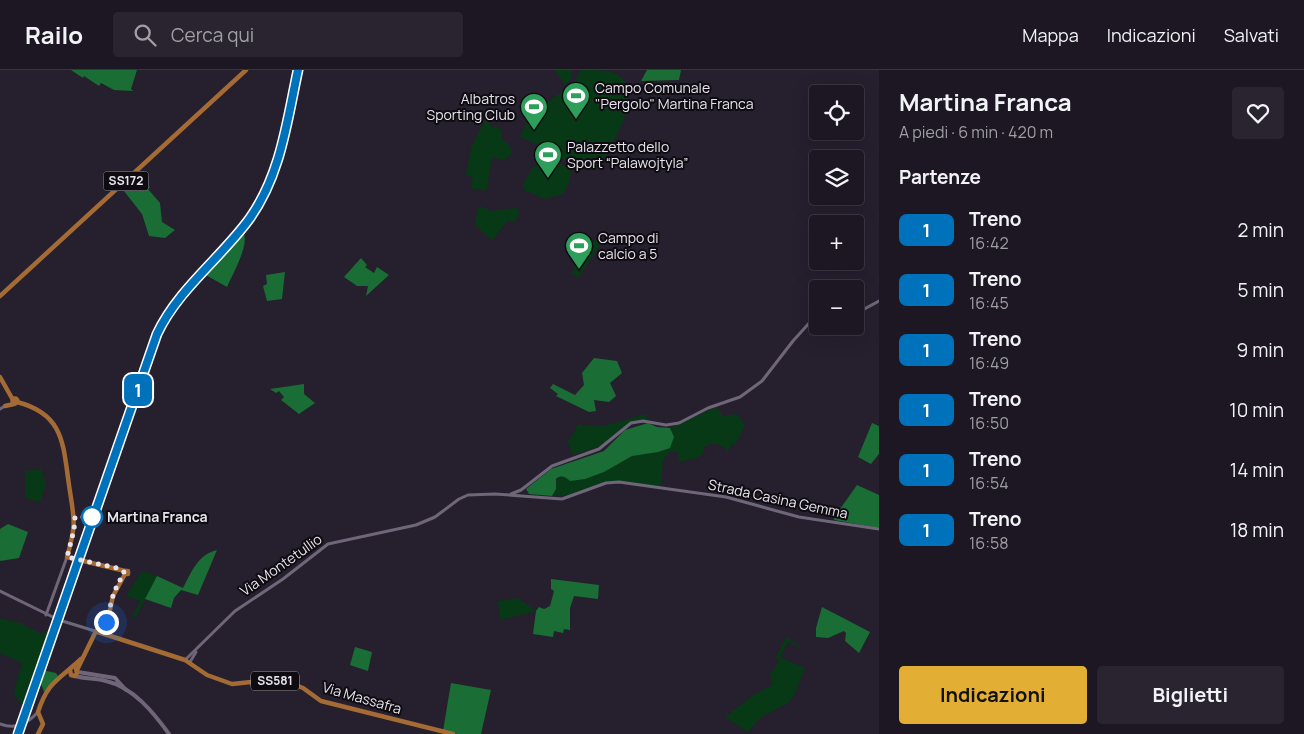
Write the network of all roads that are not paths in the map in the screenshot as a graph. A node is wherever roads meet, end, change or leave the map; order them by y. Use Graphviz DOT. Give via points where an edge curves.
graph roads {
  1 [pos="246,70"];
  2 [pos="0,296"];
  3 [pos="879,301"];
  4 [pos="864,309"];
  5 [pos="809,323"];
  6 [pos="0,377"];
  7 [pos="14,402"];
  8 [pos="2,408"];
  9 [pos="526,487"];
  10 [pos="521,490"];
  11 [pos="506,494"];
  12 [pos="522,496"];
  13 [pos="527,497"];
  14 [pos="879,529"];
  15 [pos="70,557"];
  16 [pos="0,591"];
  17 [pos="46,615"];
  18 [pos="97,632"];
  19 [pos="187,661"];
  20 [pos="74,672"];
  21 [pos="119,681"];
  22 [pos="116,685"];
  23 [pos="128,692"];
  24 [pos="38,712"];
  25 [pos="0,724"];
  26 [pos="38,734"];
  27 [pos="170,734"];
  28 [pos="453,734"];
  1 -- 2 [label="main road, SS172"];
  3 -- 4 [label="street"];
  5 -- 9 [label="street" via="762,380 740,397 679,423 631,423 599,450 552,466"];
  6 -- 7 [label="main road"];
  7 -- 8 [label="main road"];
  7 -- 15 [label="main road" via="47,415 62,439 75,517"];
  9 -- 10 [label="street"];
  9 -- 13 [label="street"];
  10 -- 11 [label="street"];
  10 -- 12 [label="street"];
  10 -- 13 [label="street"];
  11 -- 12 [label="street, Strada Casina Gemma"];
  11 -- 19 [label="street, Via Montetullio" via="468,495 435,517 416,525 328,544 235,611"];
  12 -- 13 [label="street, Strada Casina Gemma"];
  13 -- 14 [label="street, Strada Casina Gemma" via="562,499 606,483 620,482 726,497 799,517"];
  15 -- 17 [label="street"];
  15 -- 18 [label="main road" via="117,568 125,574 114,592 108,619"];
  16 -- 17 [label="street, Via Massafra"];
  17 -- 18 [label="street, Via Massafra / SS581"];
  18 -- 19 [label="main road, Via Massafra / SS581"];
  18 -- 20 [label="main road"];
  19 -- 28 [label="main road, Via Massafra / SS581" via="206,675 232,684 270,680 290,683 322,701"];
  20 -- 21 [label="main road"];
  20 -- 22 [label="main road"];
  20 -- 24 [label="main road" via="60,677 44,694"];
  21 -- 22 [label="main road"];
  21 -- 23 [label="main road"];
  22 -- 23 [label="main road"];
  23 -- 27 [label="main road" via="146,706"];
  24 -- 25 [label="street" via="21,725"];
  24 -- 26 [label="main road" via="43,724"];
}
